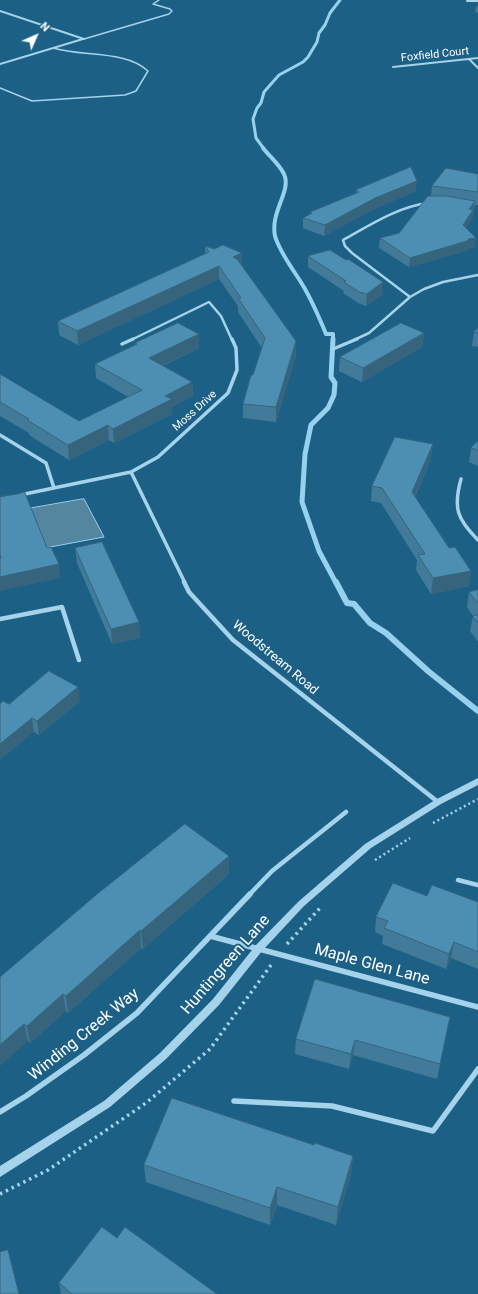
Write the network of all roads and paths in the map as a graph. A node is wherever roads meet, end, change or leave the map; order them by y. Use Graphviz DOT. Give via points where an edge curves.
graph roads {
  1 [pos="159,0"];
  2 [pos="467,1"];
  3 [pos="478,1"];
  4 [pos="0,11"];
  5 [pos="84,39"];
  6 [pos="52,48"];
  7 [pos="478,58"];
  8 [pos="469,59"];
  9 [pos="0,64"];
  10 [pos="393,67"];
  11 [pos="478,68"];
  12 [pos="0,88"];
  13 [pos="435,203"];
  14 [pos="478,275"];
  15 [pos="410,297"];
  16 [pos="122,344"];
  17 [pos="333,349"];
  18 [pos="0,435"];
  19 [pos="131,472"];
  20 [pos="461,479"];
  21 [pos="54,488"];
  22 [pos="15,496"];
  23 [pos="478,540"];
  24 [pos="0,619"];
  25 [pos="79,660"];
  26 [pos="478,781"];
  27 [pos="478,799"];
  28 [pos="438,802"];
  29 [pos="346,812"];
  30 [pos="426,827"];
  31 [pos="414,835"];
  32 [pos="370,863"];
  33 [pos="458,880"];
  34 [pos="478,885"];
  35 [pos="322,905"];
  36 [pos="210,936"];
  37 [pos="260,948"];
  38 [pos="280,954"];
  39 [pos="478,1007"];
  40 [pos="478,1070"];
  41 [pos="234,1101"];
  42 [pos="0,1112"];
  43 [pos="0,1172"];
  44 [pos="0,1194"];
  1 -- 5 [label="lane" via="153,4 170,9 172,11 169,14"];
  2 -- 3 [label="street"];
  4 -- 5 [label="street"];
  5 -- 6 [label="street"];
  6 -- 9 [label="street"];
  6 -- 12 [label="lane" via="135,63 148,71 136,91 125,95 32,101"];
  7 -- 8 [label="street, Foxfield Court"];
  8 -- 10 [label="street, Foxfield Court"];
  8 -- 11 [label="street"];
  13 -- 15 [label="street" via="421,203 390,215 343,240 352,253"];
  14 -- 15 [label="street" via="443,282"];
  15 -- 17 [label="street" via="369,333"];
  16 -- 19 [label="street, Moss Drive" via="209,302 221,316 236,348 237,370 228,394 158,457"];
  18 -- 21 [label="street" via="46,464"];
  19 -- 21 [label="street"];
  19 -- 28 [label="street, Woodstream Road" via="190,592 233,640"];
  20 -- 23 [label="street" via="456,502 460,516"];
  21 -- 22 [label="street"];
  24 -- 25 [label="street" via="62,606"];
  26 -- 28 [label="street, Huntingreen Lane"];
  27 -- 30 [label="path"];
  28 -- 37 [label="street, Huntingreen Lane" via="368,846 301,904"];
  29 -- 36 [label="street, Winding Creek Way" via="272,871"];
  31 -- 32 [label="path"];
  33 -- 34 [label="street"];
  35 -- 38 [label="path"];
  36 -- 37 [label="street"];
  36 -- 42 [label="street, Winding Creek Way" via="137,1012 84,1055"];
  37 -- 38 [label="street, Maple Glen Lane"];
  37 -- 43 [label="street, Huntingreen Lane" via="216,1002 163,1056 107,1104"];
  38 -- 39 [label="street, Maple Glen Lane"];
  38 -- 44 [label="path" via="204,1054 146,1103 48,1170"];
  40 -- 41 [label="street" via="433,1131 332,1106"];
}
